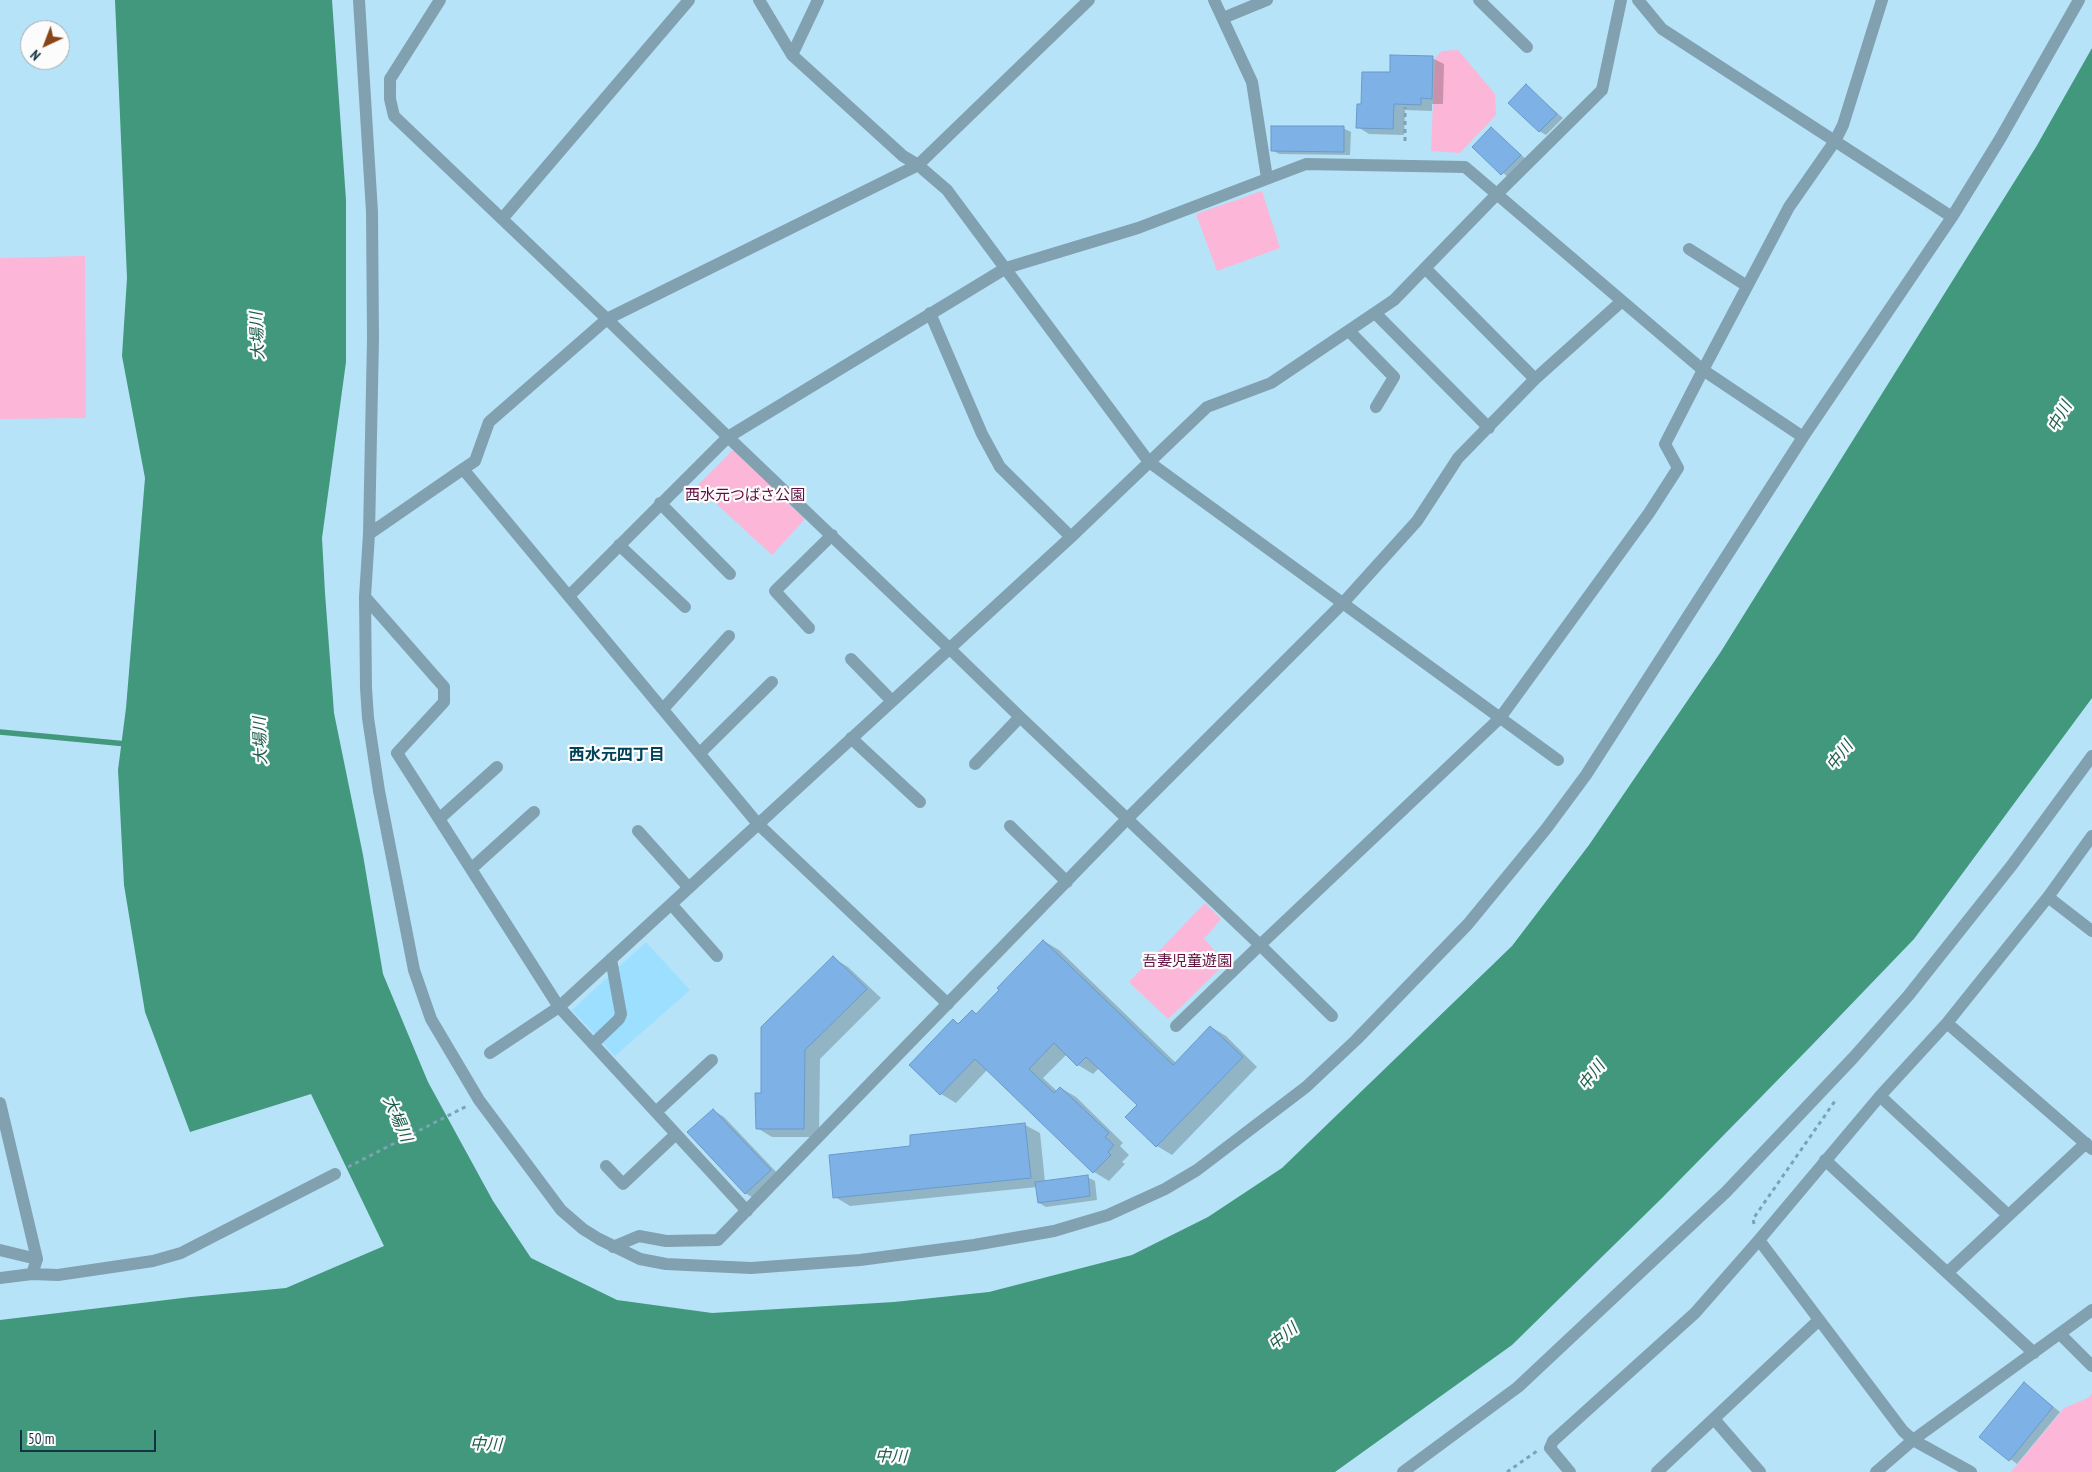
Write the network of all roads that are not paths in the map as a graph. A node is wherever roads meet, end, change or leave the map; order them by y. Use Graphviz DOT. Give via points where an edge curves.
graph roads {
  1 [pos="359,0"];
  2 [pos="440,0"];
  3 [pos="690,0"];
  4 [pos="759,0"];
  5 [pos="818,0"];
  6 [pos="1089,0"];
  7 [pos="1214,0"];
  8 [pos="1267,0"];
  9 [pos="1479,0"];
  10 [pos="1621,0"];
  11 [pos="1638,0"];
  12 [pos="1882,0"];
  13 [pos="2078,0"];
  14 [pos="1223,18"];
  15 [pos="1527,47"];
  16 [pos="792,54"];
  17 [pos="1835,141"];
  18 [pos="918,165"];
  19 [pos="1268,178"];
  20 [pos="1497,194"];
  21 [pos="1952,217"];
  22 [pos="502,219"];
  23 [pos="1689,249"];
  24 [pos="1006,268"];
  25 [pos="1425,268"];
  26 [pos="1747,286"];
  27 [pos="1622,301"];
  28 [pos="930,313"];
  29 [pos="1375,313"];
  30 [pos="607,319"];
  31 [pos="1348,331"];
  32 [pos="1703,370"];
  33 [pos="1535,379"];
  34 [pos="1376,407"];
  35 [pos="1489,428"];
  36 [pos="728,437"];
  37 [pos="1803,437"];
  38 [pos="1150,462"];
  39 [pos="463,469"];
  40 [pos="660,503"];
  41 [pos="368,534"];
  42 [pos="832,535"];
  43 [pos="1070,537"];
  44 [pos="620,545"];
  45 [pos="730,574"];
  46 [pos="569,596"];
  47 [pos="365,597"];
  48 [pos="1343,603"];
  49 [pos="685,607"];
  50 [pos="809,628"];
  51 [pos="729,636"];
  52 [pos="949,648"];
  53 [pos="851,659"];
  54 [pos="772,682"];
  55 [pos="892,701"];
  56 [pos="663,708"];
  57 [pos="1020,718"];
  58 [pos="1500,718"];
  59 [pos="850,738"];
  60 [pos="700,753"];
  61 [pos="2092,756"];
  62 [pos="1558,760"];
  63 [pos="975,764"];
  64 [pos="496,767"];
  65 [pos="920,802"];
  66 [pos="534,812"];
  67 [pos="439,819"];
  68 [pos="1128,819"];
  69 [pos="758,824"];
  70 [pos="1010,826"];
  71 [pos="638,831"];
  72 [pos="2092,836"];
  73 [pos="471,869"];
  74 [pos="1067,882"];
  75 [pos="689,888"];
  76 [pos="2048,896"];
  77 [pos="671,904"];
  78 [pos="2092,931"];
  79 [pos="1260,945"];
  80 [pos="717,956"];
  81 [pos="611,958"];
  82 [pos="948,1004"];
  83 [pos="559,1007"];
  84 [pos="1332,1016"];
  85 [pos="1947,1023"];
  86 [pos="1176,1026"];
  87 [pos="593,1044"];
  88 [pos="490,1053"];
  89 [pos="712,1060"];
  90 [pos="1880,1096"];
  91 [pos="0,1103"];
  92 [pos="656,1112"];
  93 [pos="676,1134"];
  94 [pos="2089,1146"];
  95 [pos="1825,1160"];
  96 [pos="606,1166"];
  97 [pos="335,1174"];
  98 [pos="747,1211"];
  99 [pos="2008,1215"];
  100 [pos="1759,1240"];
  101 [pos="613,1247"];
  102 [pos="0,1250"];
  103 [pos="37,1260"];
  104 [pos="1947,1273"];
  105 [pos="32,1274"];
  106 [pos="0,1278"];
  107 [pos="2092,1310"];
  108 [pos="1819,1320"];
  109 [pos="2060,1334"];
  110 [pos="2034,1353"];
  111 [pos="2092,1366"];
  112 [pos="1714,1419"];
  113 [pos="1913,1440"];
  114 [pos="1403,1472"];
  115 [pos="1570,1472"];
  116 [pos="1656,1472"];
  117 [pos="1760,1472"];
  118 [pos="1876,1472"];
  119 [pos="1971,1472"];
  1 -- 41 [label="street" via="372,212 373,338"];
  2 -- 22 [label="street" via="390,79 394,116"];
  3 -- 22 [label="street"];
  4 -- 16 [label="street"];
  5 -- 16 [label="street"];
  6 -- 18 [label="street"];
  7 -- 14 [label="street"];
  8 -- 14 [label="street"];
  9 -- 15 [label="street"];
  10 -- 20 [label="street" via="1602,90"];
  11 -- 17 [label="street" via="1662,29"];
  12 -- 17 [label="street"];
  13 -- 21 [label="street"];
  14 -- 19 [label="street" via="1252,82"];
  16 -- 18 [label="street" via="903,156"];
  17 -- 21 [label="street"];
  17 -- 26 [label="street" via="1789,207"];
  18 -- 24 [label="street" via="947,190"];
  18 -- 30 [label="street"];
  19 -- 20 [label="street" via="1306,164 1465,167"];
  19 -- 24 [label="street" via="1138,228"];
  20 -- 25 [label="street"];
  20 -- 27 [label="street"];
  21 -- 37 [label="street"];
  22 -- 30 [label="street"];
  23 -- 26 [label="street"];
  24 -- 28 [label="street"];
  24 -- 38 [label="street"];
  25 -- 29 [label="street" via="1394,300"];
  25 -- 33 [label="street"];
  26 -- 32 [label="street"];
  27 -- 32 [label="street"];
  27 -- 33 [label="street"];
  28 -- 36 [label="street"];
  28 -- 43 [label="street" via="982,434 1000,467"];
  29 -- 31 [label="street"];
  29 -- 35 [label="street"];
  30 -- 36 [label="street"];
  30 -- 39 [label="street" via="498,412 489,422 475,461"];
  31 -- 34 [label="street" via="1394,377"];
  31 -- 38 [label="street" via="1271,383 1207,407"];
  32 -- 37 [label="street"];
  32 -- 58 [label="street" via="1665,444 1678,468"];
  33 -- 35 [label="street"];
  35 -- 48 [label="street" via="1458,458 1417,521"];
  36 -- 40 [label="street"];
  36 -- 42 [label="street"];
  37 -- 101 [label="street" via="1586,775 1510,874 1468,924 1356,1040 1306,1087 1197,1170 1138,1202 1079,1225 1028,1237 918,1253 807,1265 716,1267 666,1264"];
  38 -- 43 [label="street"];
  38 -- 48 [label="street"];
  39 -- 41 [label="street"];
  39 -- 46 [label="street"];
  40 -- 44 [label="street"];
  40 -- 45 [label="street"];
  41 -- 47 [label="street"];
  42 -- 50 [label="street" via="775,591"];
  42 -- 52 [label="street"];
  43 -- 52 [label="street"];
  44 -- 46 [label="street"];
  44 -- 49 [label="street"];
  46 -- 56 [label="street"];
  47 -- 67 [label="street" via="444,687 444,702 397,753"];
  47 -- 101 [label="street" via="368,718 403,922 431,1019 479,1100 541,1185 576,1223"];
  48 -- 58 [label="street"];
  48 -- 68 [label="street"];
  51 -- 56 [label="street"];
  52 -- 55 [label="street"];
  52 -- 57 [label="street"];
  53 -- 55 [label="street"];
  54 -- 60 [label="street"];
  55 -- 59 [label="street"];
  56 -- 60 [label="street"];
  57 -- 63 [label="street"];
  57 -- 68 [label="street"];
  58 -- 62 [label="street"];
  58 -- 79 [label="street"];
  59 -- 65 [label="street"];
  59 -- 69 [label="street"];
  60 -- 69 [label="street"];
  61 -- 114 [label="street" via="2012,865 1908,996 1733,1185 1518,1387"];
  64 -- 67 [label="street"];
  66 -- 73 [label="street"];
  67 -- 73 [label="street"];
  68 -- 74 [label="street"];
  68 -- 79 [label="street"];
  69 -- 75 [label="street"];
  69 -- 82 [label="street"];
  70 -- 74 [label="street"];
  71 -- 75 [label="street"];
  72 -- 76 [label="street"];
  73 -- 83 [label="street"];
  74 -- 82 [label="street"];
  75 -- 77 [label="street"];
  76 -- 78 [label="street"];
  76 -- 85 [label="street"];
  77 -- 80 [label="street"];
  77 -- 81 [label="street"];
  79 -- 84 [label="street"];
  79 -- 86 [label="street"];
  81 -- 83 [label="street"];
  81 -- 87 [label="street" via="621,1014"];
  82 -- 98 [label="street"];
  83 -- 87 [label="street"];
  83 -- 88 [label="street"];
  85 -- 90 [label="street"];
  85 -- 94 [label="street"];
  87 -- 92 [label="street"];
  89 -- 92 [label="street"];
  90 -- 95 [label="street"];
  90 -- 99 [label="street"];
  91 -- 103 [label="street"];
  92 -- 93 [label="street"];
  93 -- 96 [label="street" via="623,1184"];
  93 -- 98 [label="street"];
  94 -- 99 [label="street"];
  95 -- 100 [label="street"];
  95 -- 104 [label="street"];
  97 -- 105 [label="street" via="181,1253 153,1261 58,1276"];
  98 -- 101 [label="street" via="718,1240 666,1241 639,1236"];
  99 -- 104 [label="street"];
  100 -- 108 [label="street"];
  100 -- 115 [label="street" via="1695,1313 1553,1441 1550,1448"];
  102 -- 103 [label="street"];
  103 -- 105 [label="street"];
  104 -- 110 [label="street"];
  105 -- 106 [label="street"];
  107 -- 109 [label="street"];
  108 -- 112 [label="street"];
  108 -- 113 [label="street"];
  109 -- 110 [label="street"];
  109 -- 111 [label="street"];
  110 -- 113 [label="street"];
  112 -- 116 [label="street"];
  112 -- 117 [label="street"];
  113 -- 118 [label="street"];
  113 -- 119 [label="street"];
}
